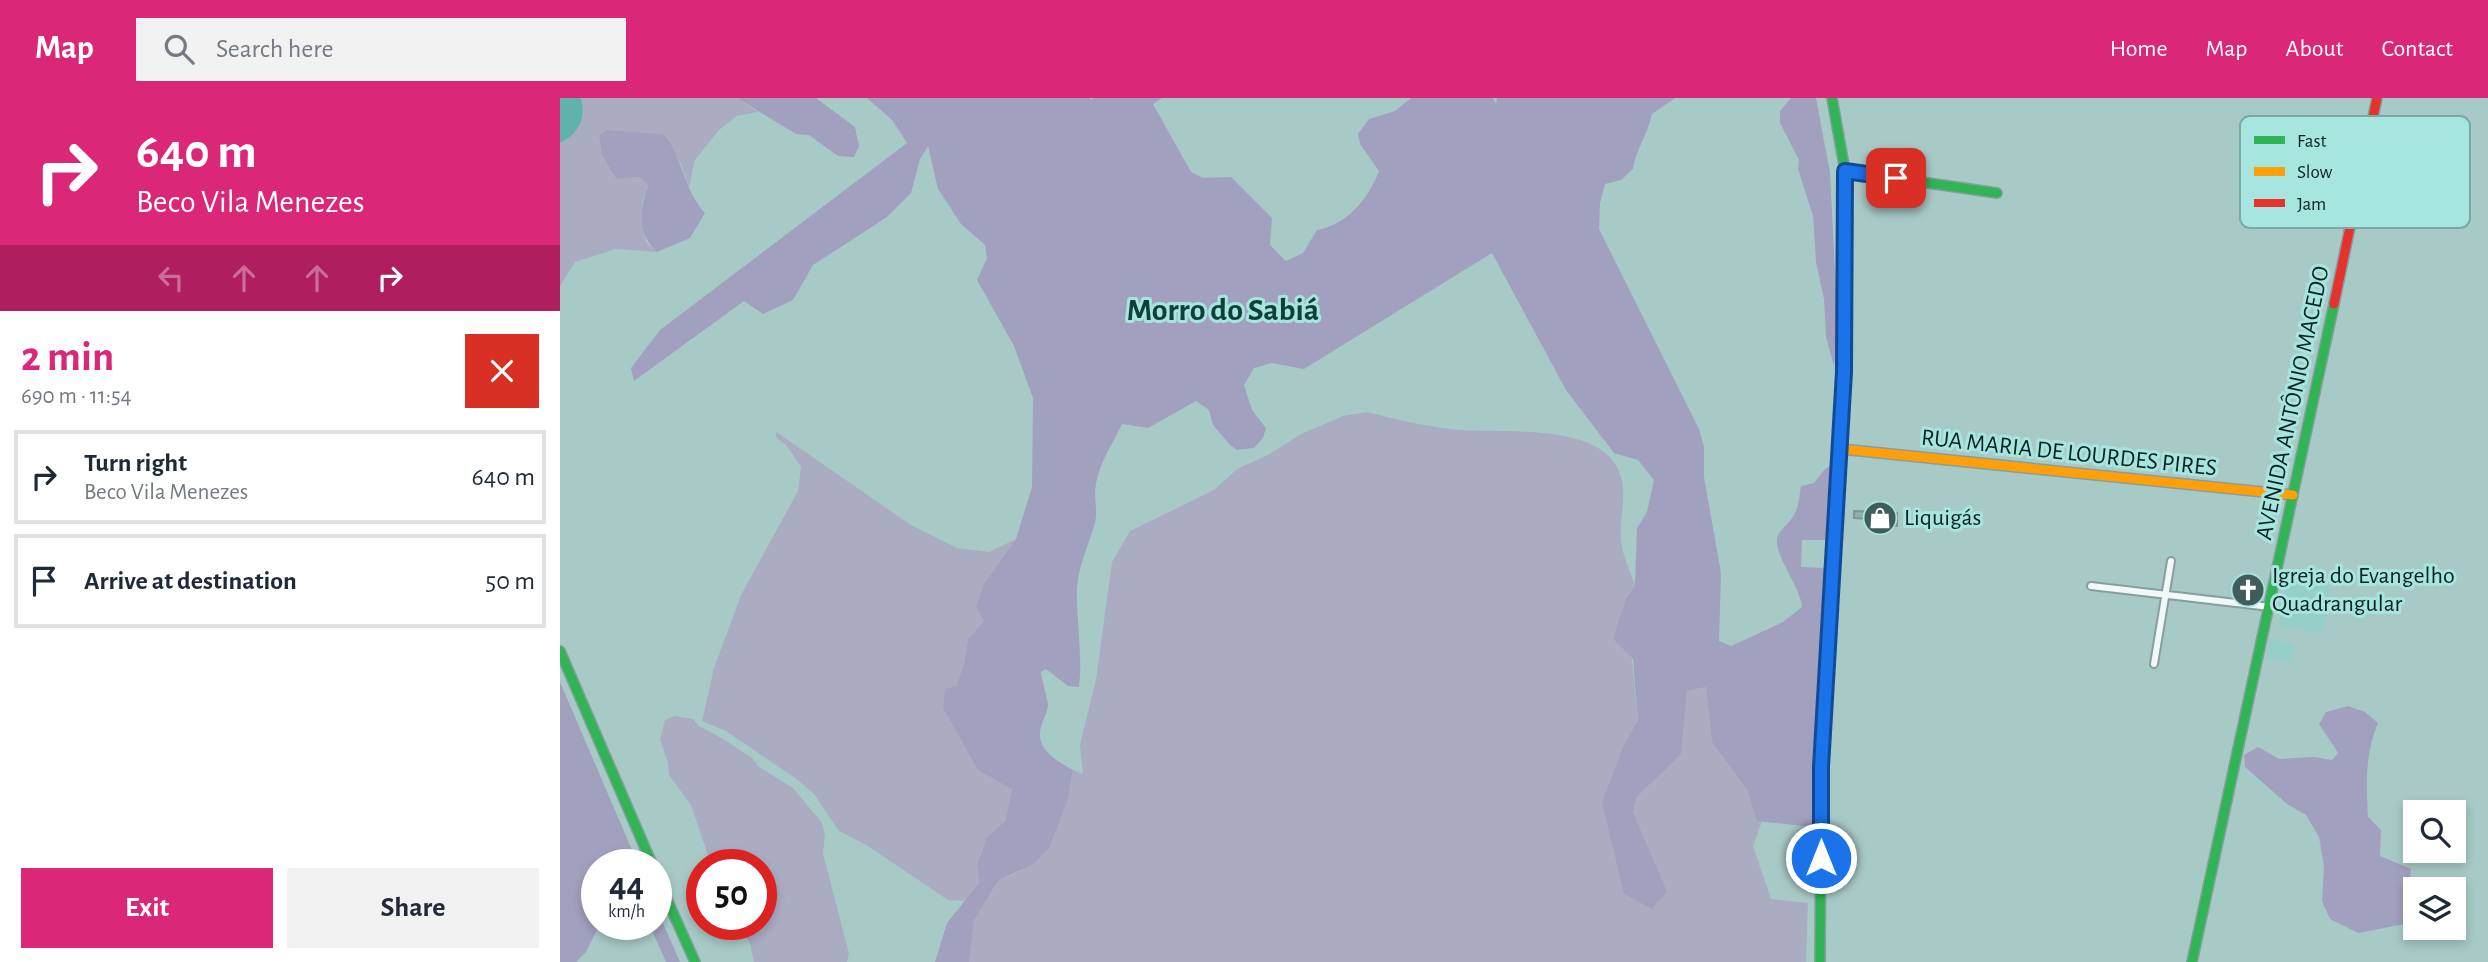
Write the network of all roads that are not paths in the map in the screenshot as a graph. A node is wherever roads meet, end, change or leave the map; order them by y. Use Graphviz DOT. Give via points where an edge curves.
graph roads {
  1 [pos="1832,98"];
  2 [pos="2377,98"];
  3 [pos="2373,116"];
  4 [pos="1845,171"];
  5 [pos="1997,193"];
  6 [pos="2349,228"];
  7 [pos="1840,449"];
  8 [pos="2293,495"];
  9 [pos="2171,561"];
  10 [pos="2091,586"];
  11 [pos="2165,595"];
  12 [pos="2270,607"];
  13 [pos="560,651"];
  14 [pos="2154,664"];
  15 [pos="646,849"];
  16 [pos="672,910"];
  17 [pos="695,962"];
  18 [pos="1820,962"];
  19 [pos="2192,962"];
  1 -- 4 [label="main road"];
  2 -- 3 [label="main road, AVENIDA ANTÔNIO MACEDO"];
  4 -- 5 [label="main road"];
  4 -- 7 [label="main road"];
  6 -- 8 [label="main road, AVENIDA ANTÔNIO MACEDO"];
  7 -- 8 [label="main road, RUA MARIA DE LOURDES PIRES"];
  7 -- 18 [label="main road" via="1821,767"];
  8 -- 12 [label="main road, AVENIDA ANTÔNIO MACEDO"];
  9 -- 11 [label="street"];
  10 -- 11 [label="street"];
  11 -- 12 [label="street"];
  11 -- 14 [label="street"];
  12 -- 19 [label="main road, AVENIDA ANTÔNIO MACEDO"];
  13 -- 15 [label="main road"];
  16 -- 17 [label="main road"];
}
